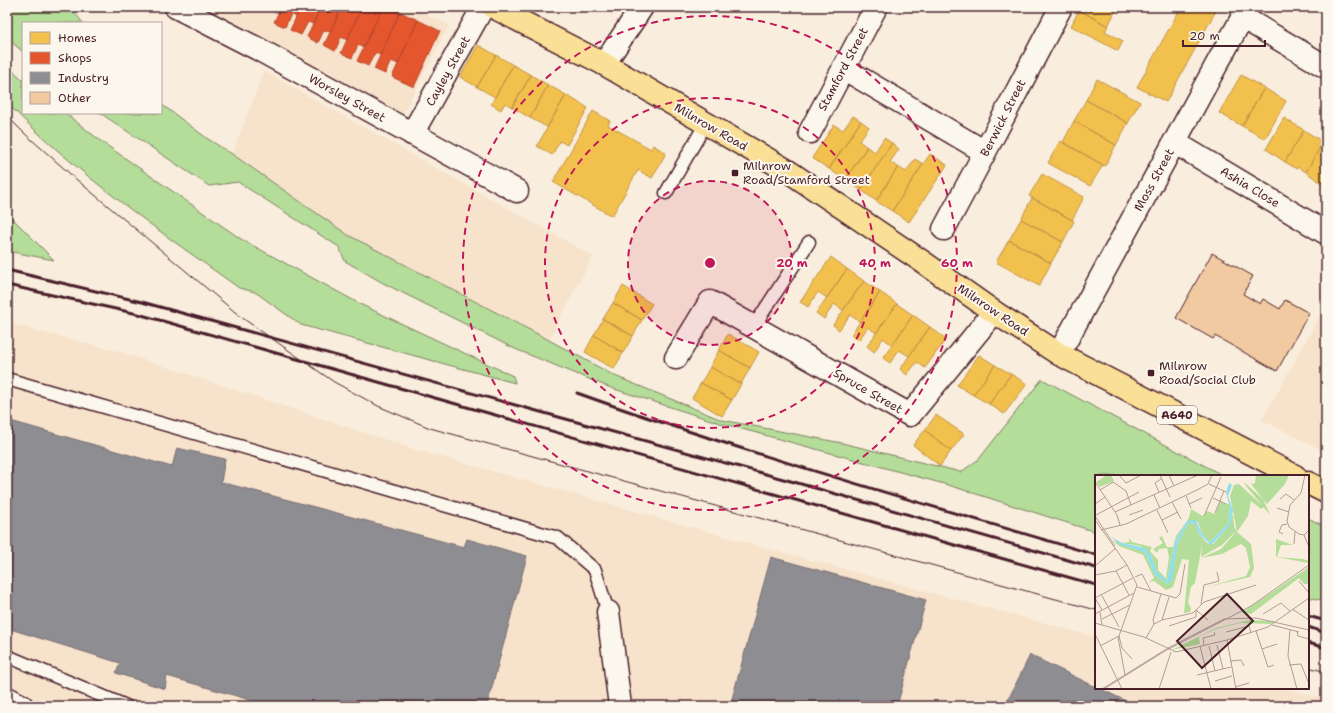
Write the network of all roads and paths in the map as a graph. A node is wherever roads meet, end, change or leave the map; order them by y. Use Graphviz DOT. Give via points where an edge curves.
graph roads {
  1 [pos="176,7"];
  2 [pos="483,7"];
  3 [pos="493,7"];
  4 [pos="642,7"];
  5 [pos="876,7"];
  6 [pos="1060,7"];
  7 [pos="1245,12"];
  8 [pos="604,64"];
  9 [pos="1326,67"];
  10 [pos="843,68"];
  11 [pos="706,123"];
  12 [pos="810,132"];
  13 [pos="412,134"];
  14 [pos="1174,142"];
  15 [pos="985,152"];
  16 [pos="517,191"];
  17 [pos="666,193"];
  18 [pos="944,229"];
  19 [pos="1326,233"];
  20 [pos="809,242"];
  21 [pos="994,312"];
  22 [pos="754,326"];
  23 [pos="1059,354"];
  24 [pos="676,358"];
  25 [pos="7,379"];
  26 [pos="1293,475"];
  27 [pos="1309,483"];
  28 [pos="1326,492"];
  29 [pos="608,612"];
  30 [pos="7,656"];
  31 [pos="7,698"];
  32 [pos="22,706"];
  33 [pos="126,706"];
  34 [pos="620,706"];
  1 -- 13 [label="street, Worsley Street"];
  2 -- 13 [label="street, Cayley Street"];
  3 -- 8 [label="main road, Milnrow Road / A640"];
  4 -- 8 [label="street"];
  5 -- 10 [label="street, Stamford Street"];
  6 -- 15 [label="street, Berwick Street"];
  7 -- 9 [label="street"];
  7 -- 14 [label="street, Moss Street"];
  8 -- 11 [label="main road, Milnrow Road / A640"];
  10 -- 12 [label="street, Stamford Street"];
  10 -- 15 [label="street"];
  11 -- 17 [label="lane"];
  11 -- 21 [label="main road, Milnrow Road / A640" via="788,171"];
  13 -- 16 [label="street, Worsley Street"];
  14 -- 19 [label="street, Ashia Close"];
  14 -- 23 [label="street, Moss Street"];
  15 -- 18 [label="street, Berwick Street"];
  20 -- 22 [label="lane"];
  21 -- 22 [label="street, Spruce Street" via="910,415"];
  21 -- 23 [label="main road, Milnrow Road / A640"];
  22 -- 24 [label="street, Spruce Street" via="710,302"];
  23 -- 26 [label="main road, Milnrow Road / A640"];
  25 -- 29 [label="lane" via="558,538 595,570"];
  27 -- 28 [label="main road"];
  29 -- 34 [label="street"];
  30 -- 33 [label="lane"];
  31 -- 32 [label="street"];
}
